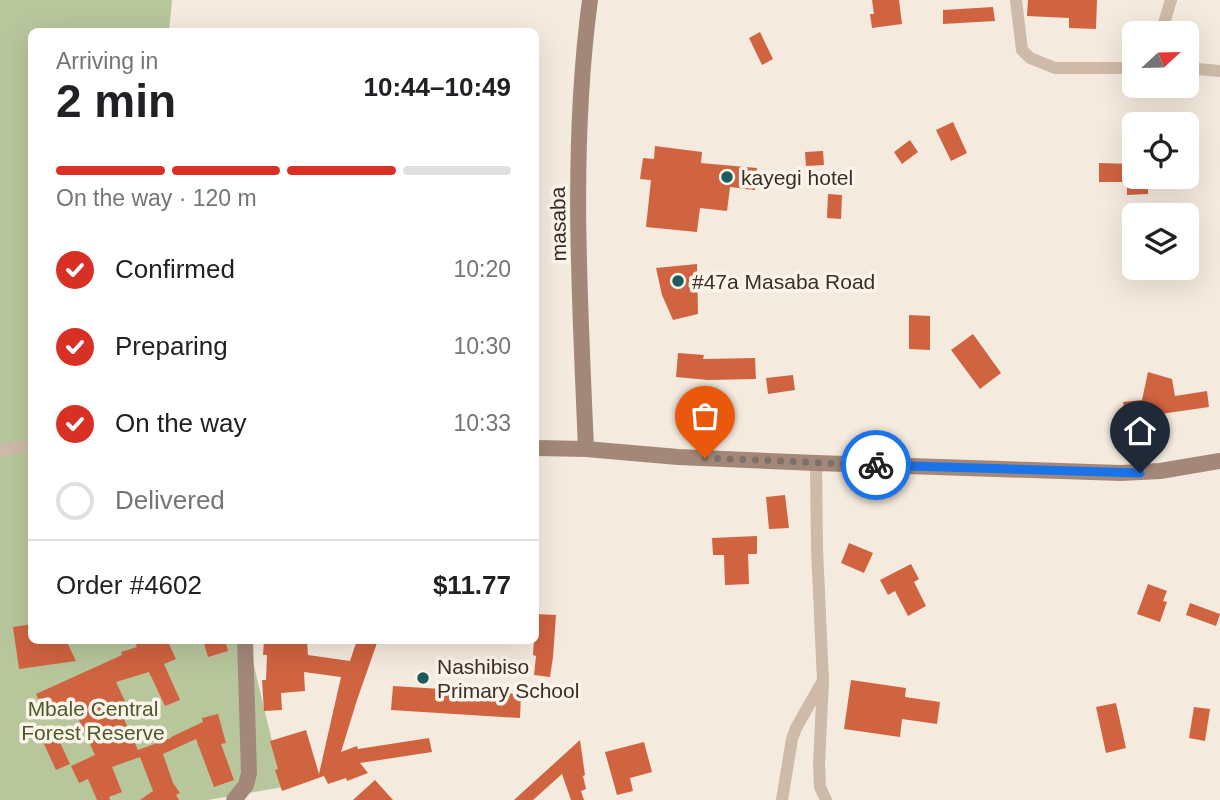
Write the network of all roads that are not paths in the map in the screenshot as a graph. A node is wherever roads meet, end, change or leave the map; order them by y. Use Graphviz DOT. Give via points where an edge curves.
graph roads {
  1 [pos="590,0"];
  2 [pos="1016,0"];
  3 [pos="1171,0"];
  4 [pos="1165,21"];
  5 [pos="1122,68"];
  6 [pos="1199,69"];
  7 [pos="1220,71"];
  8 [pos="28,445"];
  9 [pos="539,449"];
  10 [pos="586,449"];
  11 [pos="0,451"];
  12 [pos="1220,461"];
  13 [pos="816,463"];
  14 [pos="245,644"];
  15 [pos="823,681"];
  16 [pos="234,800"];
  17 [pos="782,800"];
  18 [pos="826,800"];
  1 -- 10 [label="street, masaba" via="579,110 578,199"];
  2 -- 5 [label="street" via="1022,50 1030,58 1055,68"];
  3 -- 4 [label="street"];
  6 -- 7 [label="street"];
  8 -- 11 [label="street"];
  9 -- 10 [label="street"];
  10 -- 13 [label="street"];
  12 -- 13 [label="street" via="1140,473"];
  13 -- 15 [label="street"];
  14 -- 16 [label="street" via="249,773"];
  15 -- 17 [label="street" via="792,739"];
  15 -- 18 [label="street" via="819,764"];
}
